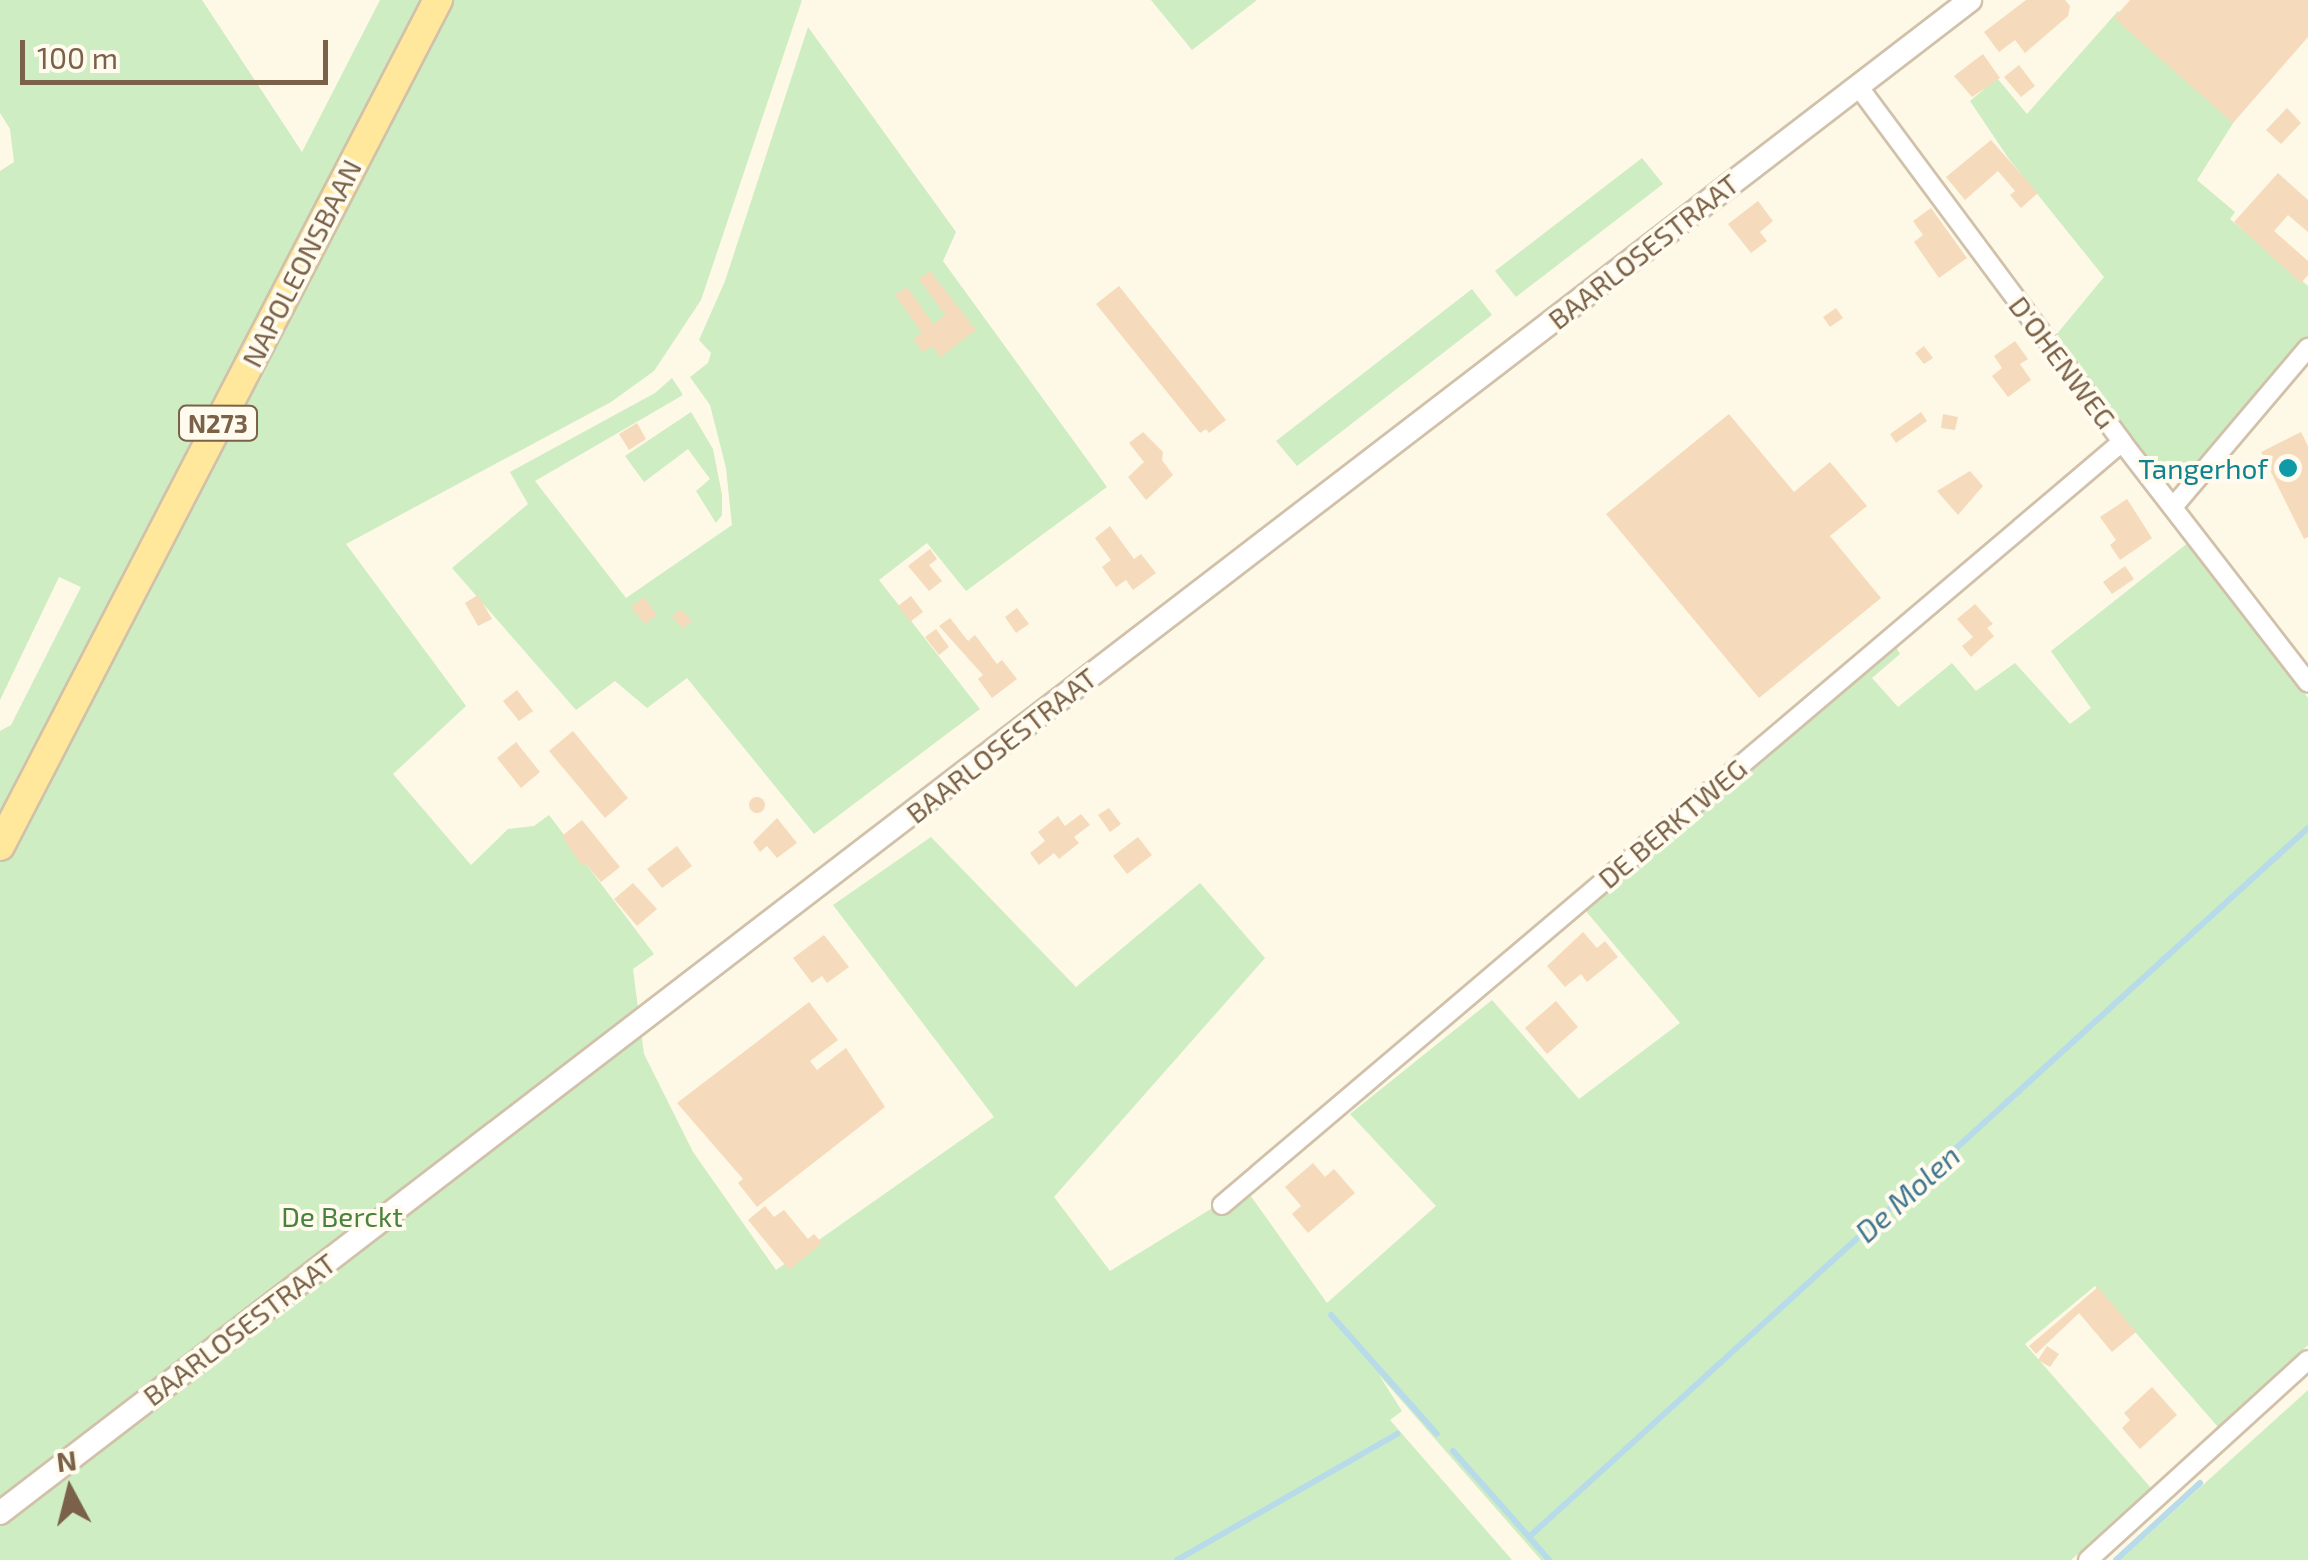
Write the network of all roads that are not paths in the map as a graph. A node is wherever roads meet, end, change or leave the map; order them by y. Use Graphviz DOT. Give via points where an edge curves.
graph roads {
  1 [pos="438,0"];
  2 [pos="1970,0"];
  3 [pos="1858,86"];
  4 [pos="2308,348"];
  5 [pos="2122,442"];
  6 [pos="2173,507"];
  7 [pos="2308,682"];
  8 [pos="0,846"];
  9 [pos="1222,1205"];
  10 [pos="2308,1360"];
  11 [pos="0,1513"];
  12 [pos="2088,1560"];
  1 -- 8 [label="main road, NAPOLEONSBAAN / N273"];
  2 -- 3 [label="street, BAARLOSESTRAAT"];
  3 -- 5 [label="street, D'OHENWEG"];
  3 -- 11 [label="street, BAARLOSESTRAAT"];
  4 -- 6 [label="street"];
  5 -- 6 [label="street, D'OHENWEG"];
  5 -- 9 [label="street, DE BERKTWEG"];
  6 -- 7 [label="street, D'OHENWEG"];
  10 -- 12 [label="street"];
}
